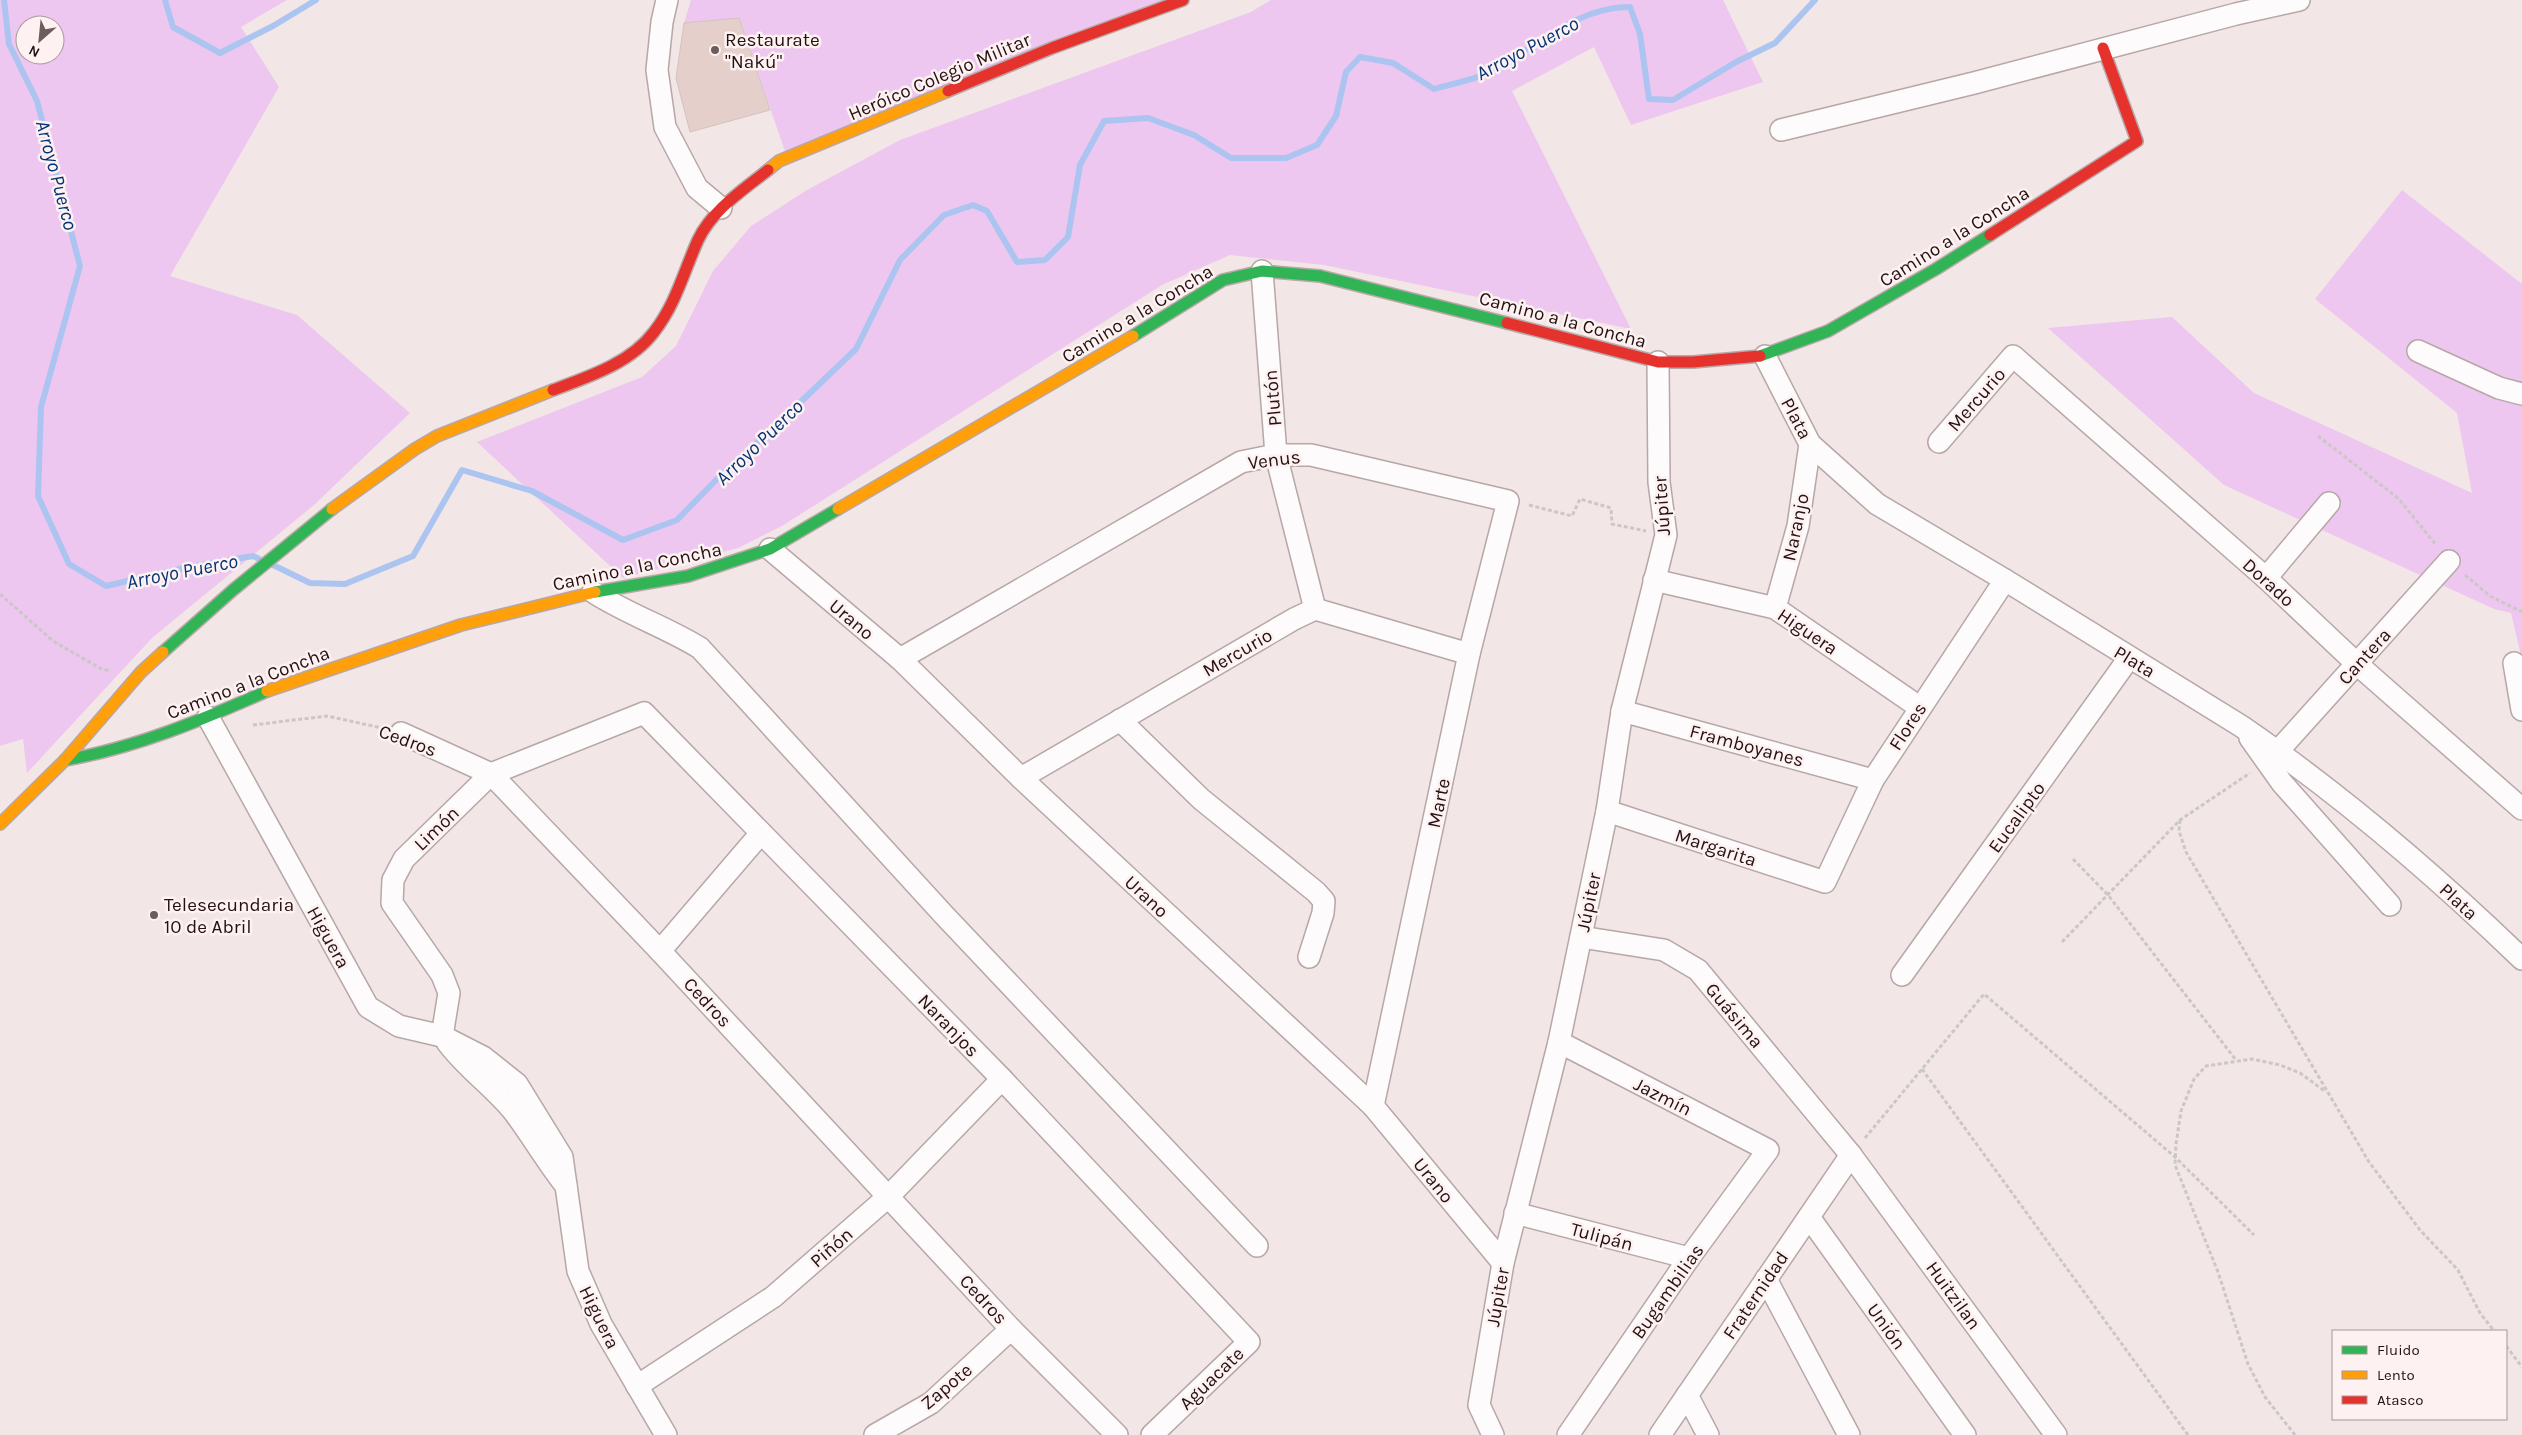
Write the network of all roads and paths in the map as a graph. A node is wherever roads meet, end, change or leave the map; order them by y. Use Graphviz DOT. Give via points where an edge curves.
graph roads {
  1 [pos="667,0"];
  2 [pos="1183,0"];
  3 [pos="2298,0"];
  4 [pos="2103,48"];
  5 [pos="1781,130"];
  6 [pos="721,208"];
  7 [pos="1262,271"];
  8 [pos="2418,351"];
  9 [pos="1765,356"];
  10 [pos="2014,356"];
  11 [pos="1658,362"];
  12 [pos="2522,394"];
  13 [pos="2318,436"];
  14 [pos="1939,442"];
  15 [pos="1810,444"];
  16 [pos="1276,455"];
  17 [pos="1508,501"];
  18 [pos="2329,504"];
  19 [pos="1666,535"];
  20 [pos="770,549"];
  21 [pos="2449,561"];
  22 [pos="2266,578"];
  23 [pos="1654,580"];
  24 [pos="2005,580"];
  25 [pos="593,592"];
  26 [pos="0,594"];
  27 [pos="1775,608"];
  28 [pos="1315,609"];
  29 [pos="2522,612"];
  30 [pos="1470,654"];
  31 [pos="2129,658"];
  32 [pos="900,659"];
  33 [pos="2514,663"];
  34 [pos="2357,664"];
  35 [pos="142,672"];
  36 [pos="1919,707"];
  37 [pos="2522,710"];
  38 [pos="1622,711"];
  39 [pos="644,713"];
  40 [pos="218,714"];
  41 [pos="1120,720"];
  42 [pos="401,732"];
  43 [pos="2273,757"];
  44 [pos="65,760"];
  45 [pos="491,774"];
  46 [pos="1021,778"];
  47 [pos="1873,780"];
  48 [pos="2522,809"];
  49 [pos="1607,811"];
  50 [pos="2180,820"];
  51 [pos="0,824"];
  52 [pos="761,833"];
  53 [pos="2073,859"];
  54 [pos="1825,882"];
  55 [pos="2108,895"];
  56 [pos="2390,905"];
  57 [pos="1581,937"];
  58 [pos="2062,942"];
  59 [pos="660,951"];
  60 [pos="1309,957"];
  61 [pos="2522,959"];
  62 [pos="1902,975"];
  63 [pos="442,1036"];
  64 [pos="1559,1042"];
  65 [pos="2236,1060"];
  66 [pos="1922,1069"];
  67 [pos="1002,1079"];
  68 [pos="2328,1094"];
  69 [pos="1373,1106"];
  70 [pos="1768,1150"];
  71 [pos="1851,1155"];
  72 [pos="2175,1156"];
  73 [pos="888,1196"];
  74 [pos="1515,1213"];
  75 [pos="1809,1216"];
  76 [pos="2254,1234"];
  77 [pos="1257,1246"];
  78 [pos="1688,1258"];
  79 [pos="1503,1263"];
  80 [pos="1766,1279"];
  81 [pos="1011,1329"];
  82 [pos="2493,1330"];
  83 [pos="1249,1342"];
  84 [pos="2507,1347"];
  85 [pos="2522,1367"];
  86 [pos="636,1386"];
  87 [pos="1687,1394"];
  88 [pos="666,1435"];
  89 [pos="875,1435"];
  90 [pos="1117,1435"];
  91 [pos="1152,1435"];
  92 [pos="1494,1435"];
  93 [pos="1568,1435"];
  94 [pos="1660,1435"];
  95 [pos="1708,1435"];
  96 [pos="1849,1435"];
  97 [pos="1965,1435"];
  98 [pos="2056,1435"];
  99 [pos="2188,1435"];
  100 [pos="2295,1435"];
  1 -- 6 [label="street" via="657,70 666,127 697,188"];
  2 -- 6 [label="street, Heróico Colegio Militar" via="1052,48 779,161"];
  3 -- 4 [label="street"];
  4 -- 5 [label="street"];
  4 -- 9 [label="street, Camino a la Concha" via="2137,141 1920,278 1828,331"];
  6 -- 35 [label="street" via="699,238 677,295 654,333 629,356 582,379 437,436 415,449 316,520"];
  7 -- 11 [label="street, Camino a la Concha" via="1320,276"];
  7 -- 16 [label="street, Plutón"];
  7 -- 20 [label="street, Camino a la Concha" via="1223,280 1151,326"];
  8 -- 12 [label="street" via="2499,388"];
  9 -- 11 [label="street, Camino a la Concha"];
  9 -- 15 [label="street, Plata"];
  10 -- 14 [label="street, Mercurio"];
  10 -- 22 [label="street, Dorado"];
  11 -- 19 [label="street, Júpiter" via="1659,482"];
  13 -- 21 [label="path" via="2398,499"];
  15 -- 24 [label="street, Plata" via="1877,504"];
  15 -- 27 [label="street, Naranjo" via="1798,526"];
  16 -- 17 [label="street, Venus" via="1311,455"];
  16 -- 28 [label="street, Plutón"];
  16 -- 32 [label="street, Venus" via="1241,462"];
  17 -- 19 [label="path" via="1572,516 1580,499 1611,508 1612,524"];
  17 -- 30 [label="street, Marte"];
  18 -- 22 [label="street"];
  19 -- 23 [label="street, Júpiter"];
  20 -- 25 [label="street, Camino a la Concha" via="688,576"];
  20 -- 32 [label="street, Urano"];
  21 -- 29 [label="path" via="2490,596"];
  21 -- 34 [label="street, Cantera"];
  22 -- 34 [label="street, Dorado"];
  23 -- 27 [label="street, Higuera"];
  23 -- 38 [label="street, Júpiter"];
  24 -- 31 [label="street, Plata"];
  24 -- 36 [label="street, Flores"];
  25 -- 40 [label="street, Camino a la Concha" via="461,625 390,648 275,688"];
  25 -- 77 [label="street" via="620,610 681,636 700,648 944,915"];
  26 -- 35 [label="path" via="53,641 103,670"];
  27 -- 36 [label="street, Higuera"];
  28 -- 30 [label="street"];
  28 -- 41 [label="street, Mercurio" via="1294,618"];
  30 -- 69 [label="street, Marte"];
  31 -- 43 [label="street, Plata" via="2242,726"];
  31 -- 62 [label="street, Eucalipto"];
  32 -- 46 [label="street, Urano"];
  33 -- 37 [label="street"];
  34 -- 43 [label="street, Cantera"];
  34 -- 48 [label="street, Dorado"];
  35 -- 44 [label="street"];
  36 -- 47 [label="street, Flores"];
  38 -- 47 [label="street, Framboyanes"];
  38 -- 49 [label="street, Júpiter"];
  39 -- 45 [label="street, Limón"];
  39 -- 52 [label="street, Naranjos"];
  40 -- 42 [label="path, Cedros" via="249,725 327,716"];
  40 -- 44 [label="street, Camino a la Concha" via="101,754"];
  40 -- 63 [label="street, Higuera" via="368,1007 399,1026"];
  41 -- 46 [label="street, Mercurio"];
  41 -- 60 [label="street" via="1201,799 1316,892 1324,902"];
  42 -- 45 [label="street, Cedros"];
  43 -- 50 [label="path"];
  43 -- 56 [label="street" via="2282,783"];
  43 -- 61 [label="street, Plata" via="2414,857"];
  44 -- 51 [label="street"];
  45 -- 59 [label="street, Cedros"];
  45 -- 63 [label="street, Limón" via="404,859 393,880 392,903 442,975 449,993"];
  46 -- 69 [label="street, Urano"];
  47 -- 54 [label="street, Flores"];
  49 -- 54 [label="street, Margarita"];
  49 -- 57 [label="street, Júpiter"];
  50 -- 55 [label="path"];
  50 -- 68 [label="path" via="2179,831 2186,852"];
  52 -- 59 [label="street"];
  52 -- 67 [label="street, Naranjos"];
  53 -- 55 [label="path"];
  55 -- 58 [label="path"];
  55 -- 65 [label="path"];
  57 -- 64 [label="street, Júpiter"];
  57 -- 71 [label="street, Guásima" via="1664,950 1698,970"];
  59 -- 73 [label="street, Cedros"];
  63 -- 86 [label="street, Higuera" via="483,1057 517,1084 562,1157 578,1271 601,1324"];
  64 -- 70 [label="street, Jazmín"];
  64 -- 74 [label="street, Júpiter"];
  65 -- 68 [label="path" via="2252,1059 2280,1065 2300,1073"];
  65 -- 72 [label="path" via="2206,1066 2194,1079 2181,1111"];
  66 -- 71 [label="path"];
  66 -- 72 [label="path" via="1984,994"];
  66 -- 99 [label="path"];
  67 -- 73 [label="street, Piñón"];
  67 -- 83 [label="street, Naranjos"];
  68 -- 82 [label="path" via="2369,1162 2420,1230 2458,1270 2480,1313"];
  69 -- 79 [label="street, Urano"];
  70 -- 78 [label="street, Bugambilias"];
  71 -- 75 [label="street, Fraternidad"];
  71 -- 98 [label="street, Huitzilan"];
  72 -- 76 [label="path"];
  72 -- 100 [label="path" via="2175,1165 2218,1272 2248,1364 2265,1397"];
  73 -- 81 [label="street, Cedros"];
  73 -- 86 [label="street, Piñón" via="773,1297"];
  74 -- 78 [label="street, Tulipán"];
  74 -- 79 [label="street, Júpiter"];
  75 -- 80 [label="street, Fraternidad"];
  75 -- 97 [label="street, Unión"];
  78 -- 93 [label="street, Bugambilias"];
  79 -- 92 [label="street, Júpiter" via="1479,1405"];
  80 -- 87 [label="street, Fraternidad"];
  80 -- 96 [label="street"];
  81 -- 89 [label="street, Zapote" via="931,1403"];
  81 -- 90 [label="street, Cedros"];
  83 -- 91 [label="street, Aguacate"];
  84 -- 85 [label="path"];
  86 -- 88 [label="street, Higuera"];
  87 -- 94 [label="street, Fraternidad"];
  87 -- 95 [label="street"];
}
